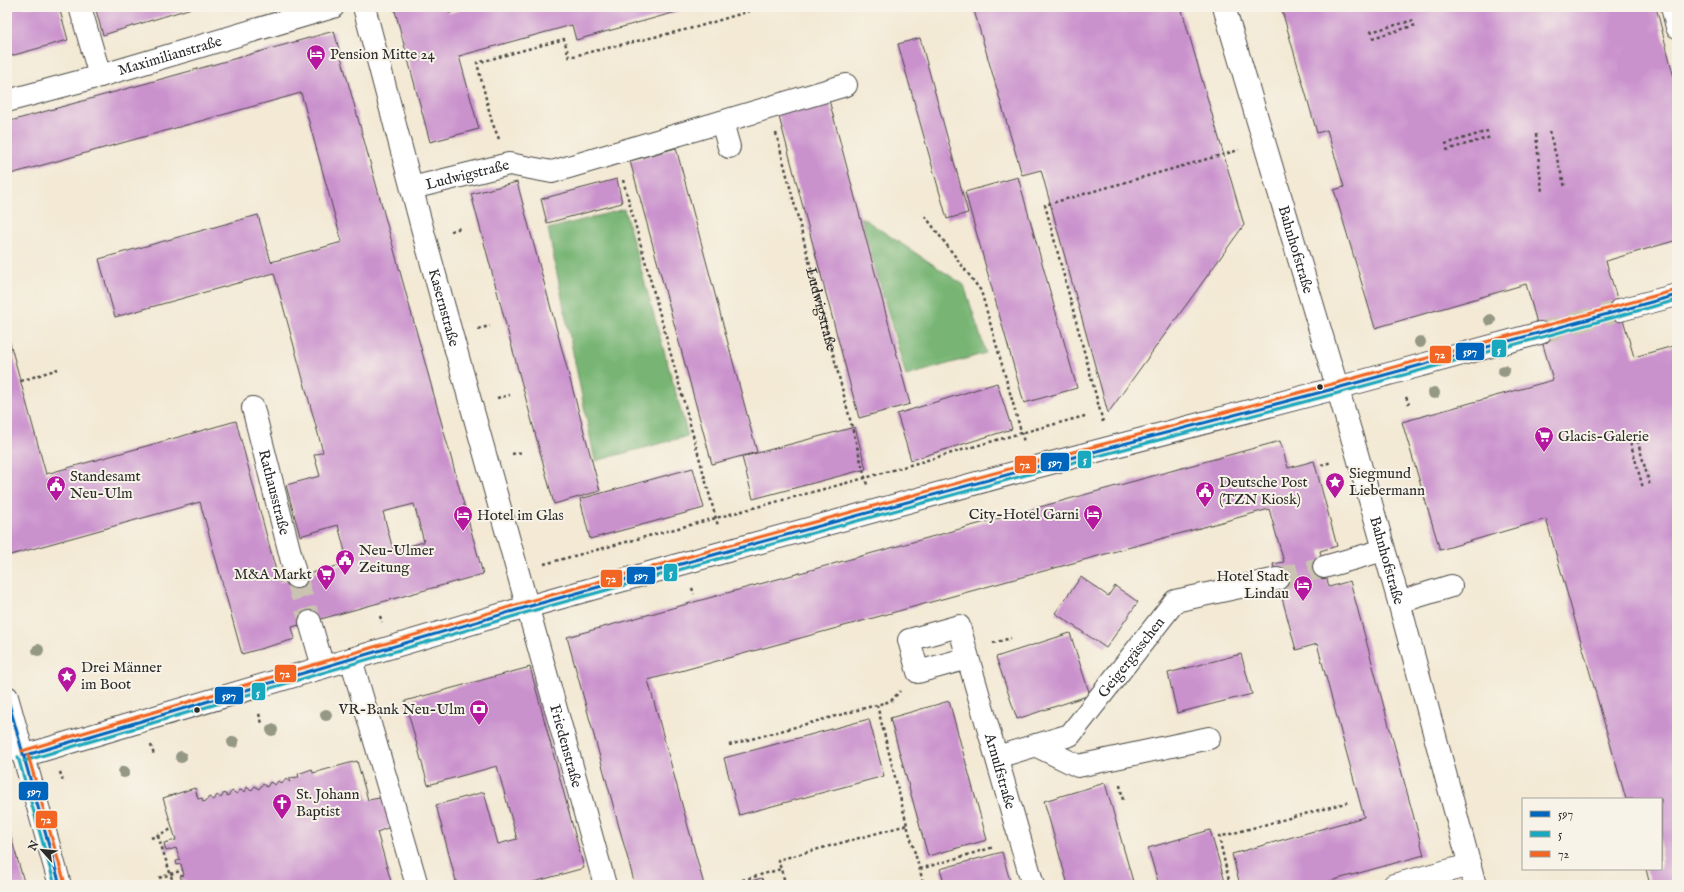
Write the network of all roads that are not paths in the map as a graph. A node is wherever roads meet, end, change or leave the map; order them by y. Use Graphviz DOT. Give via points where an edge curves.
graph roads {
  1 [pos="80,7"];
  2 [pos="333,7"];
  3 [pos="364,7"];
  4 [pos="1224,7"];
  5 [pos="1672,7"];
  6 [pos="1677,27"];
  7 [pos="100,76"];
  8 [pos="846,85"];
  9 [pos="7,101"];
  10 [pos="722,122"];
  11 [pos="730,147"];
  12 [pos="412,188"];
  13 [pos="1677,295"];
  14 [pos="1620,310"];
  15 [pos="1540,333"];
  16 [pos="1337,388"];
  17 [pos="252,408"];
  18 [pos="1384,550"];
  19 [pos="1324,567"];
  20 [pos="296,577"];
  21 [pos="1277,578"];
  22 [pos="1451,586"];
  23 [pos="1399,602"];
  24 [pos="527,607"];
  25 [pos="310,622"];
  26 [pos="968,658"];
  27 [pos="351,659"];
  28 [pos="323,667"];
  29 [pos="7,697"];
  30 [pos="1209,738"];
  31 [pos="1035,745"];
  32 [pos="24,756"];
  33 [pos="997,757"];
  34 [pos="1472,875"];
  35 [pos="60,885"];
  36 [pos="417,885"];
  37 [pos="605,885"];
  38 [pos="1033,885"];
  39 [pos="1394,885"];
  1 -- 7 [label="street"];
  2 -- 7 [label="street, Maximilianstraße"];
  3 -- 12 [label="street, Kasernstraße"];
  4 -- 16 [label="street, Bahnhofstraße"];
  5 -- 6 [label="street"];
  7 -- 9 [label="street, Maximilianstraße"];
  8 -- 10 [label="street, Ludwigstraße"];
  10 -- 11 [label="street"];
  10 -- 12 [label="street, Ludwigstraße" via="552,172 510,164"];
  12 -- 24 [label="street, Kasernstraße"];
  13 -- 14 [label="street"];
  15 -- 16 [label="street"];
  16 -- 18 [label="street, Bahnhofstraße"];
  16 -- 24 [label="street" via="874,510"];
  17 -- 20 [label="street, Rathausstraße"];
  18 -- 19 [label="street"];
  18 -- 23 [label="street, Bahnhofstraße"];
  21 -- 31 [label="street, Geigergässchen" via="1175,601 1070,735"];
  22 -- 23 [label="street"];
  23 -- 34 [label="street, Bahnhofstraße"];
  24 -- 27 [label="street"];
  24 -- 37 [label="street, Friedenstraße"];
  25 -- 28 [label="street"];
  26 -- 26 [label="street, Arnulfstraße" via="959,626 909,640 918,672"];
  26 -- 33 [label="street, Arnulfstraße"];
  27 -- 28 [label="street"];
  27 -- 36 [label="street"];
  28 -- 32 [label="street"];
  29 -- 32 [label="street"];
  30 -- 31 [label="street" via="1078,766"];
  31 -- 33 [label="street, Geigergässchen"];
  32 -- 35 [label="street"];
  33 -- 38 [label="street, Arnulfstraße"];
  34 -- 39 [label="street"];
}
